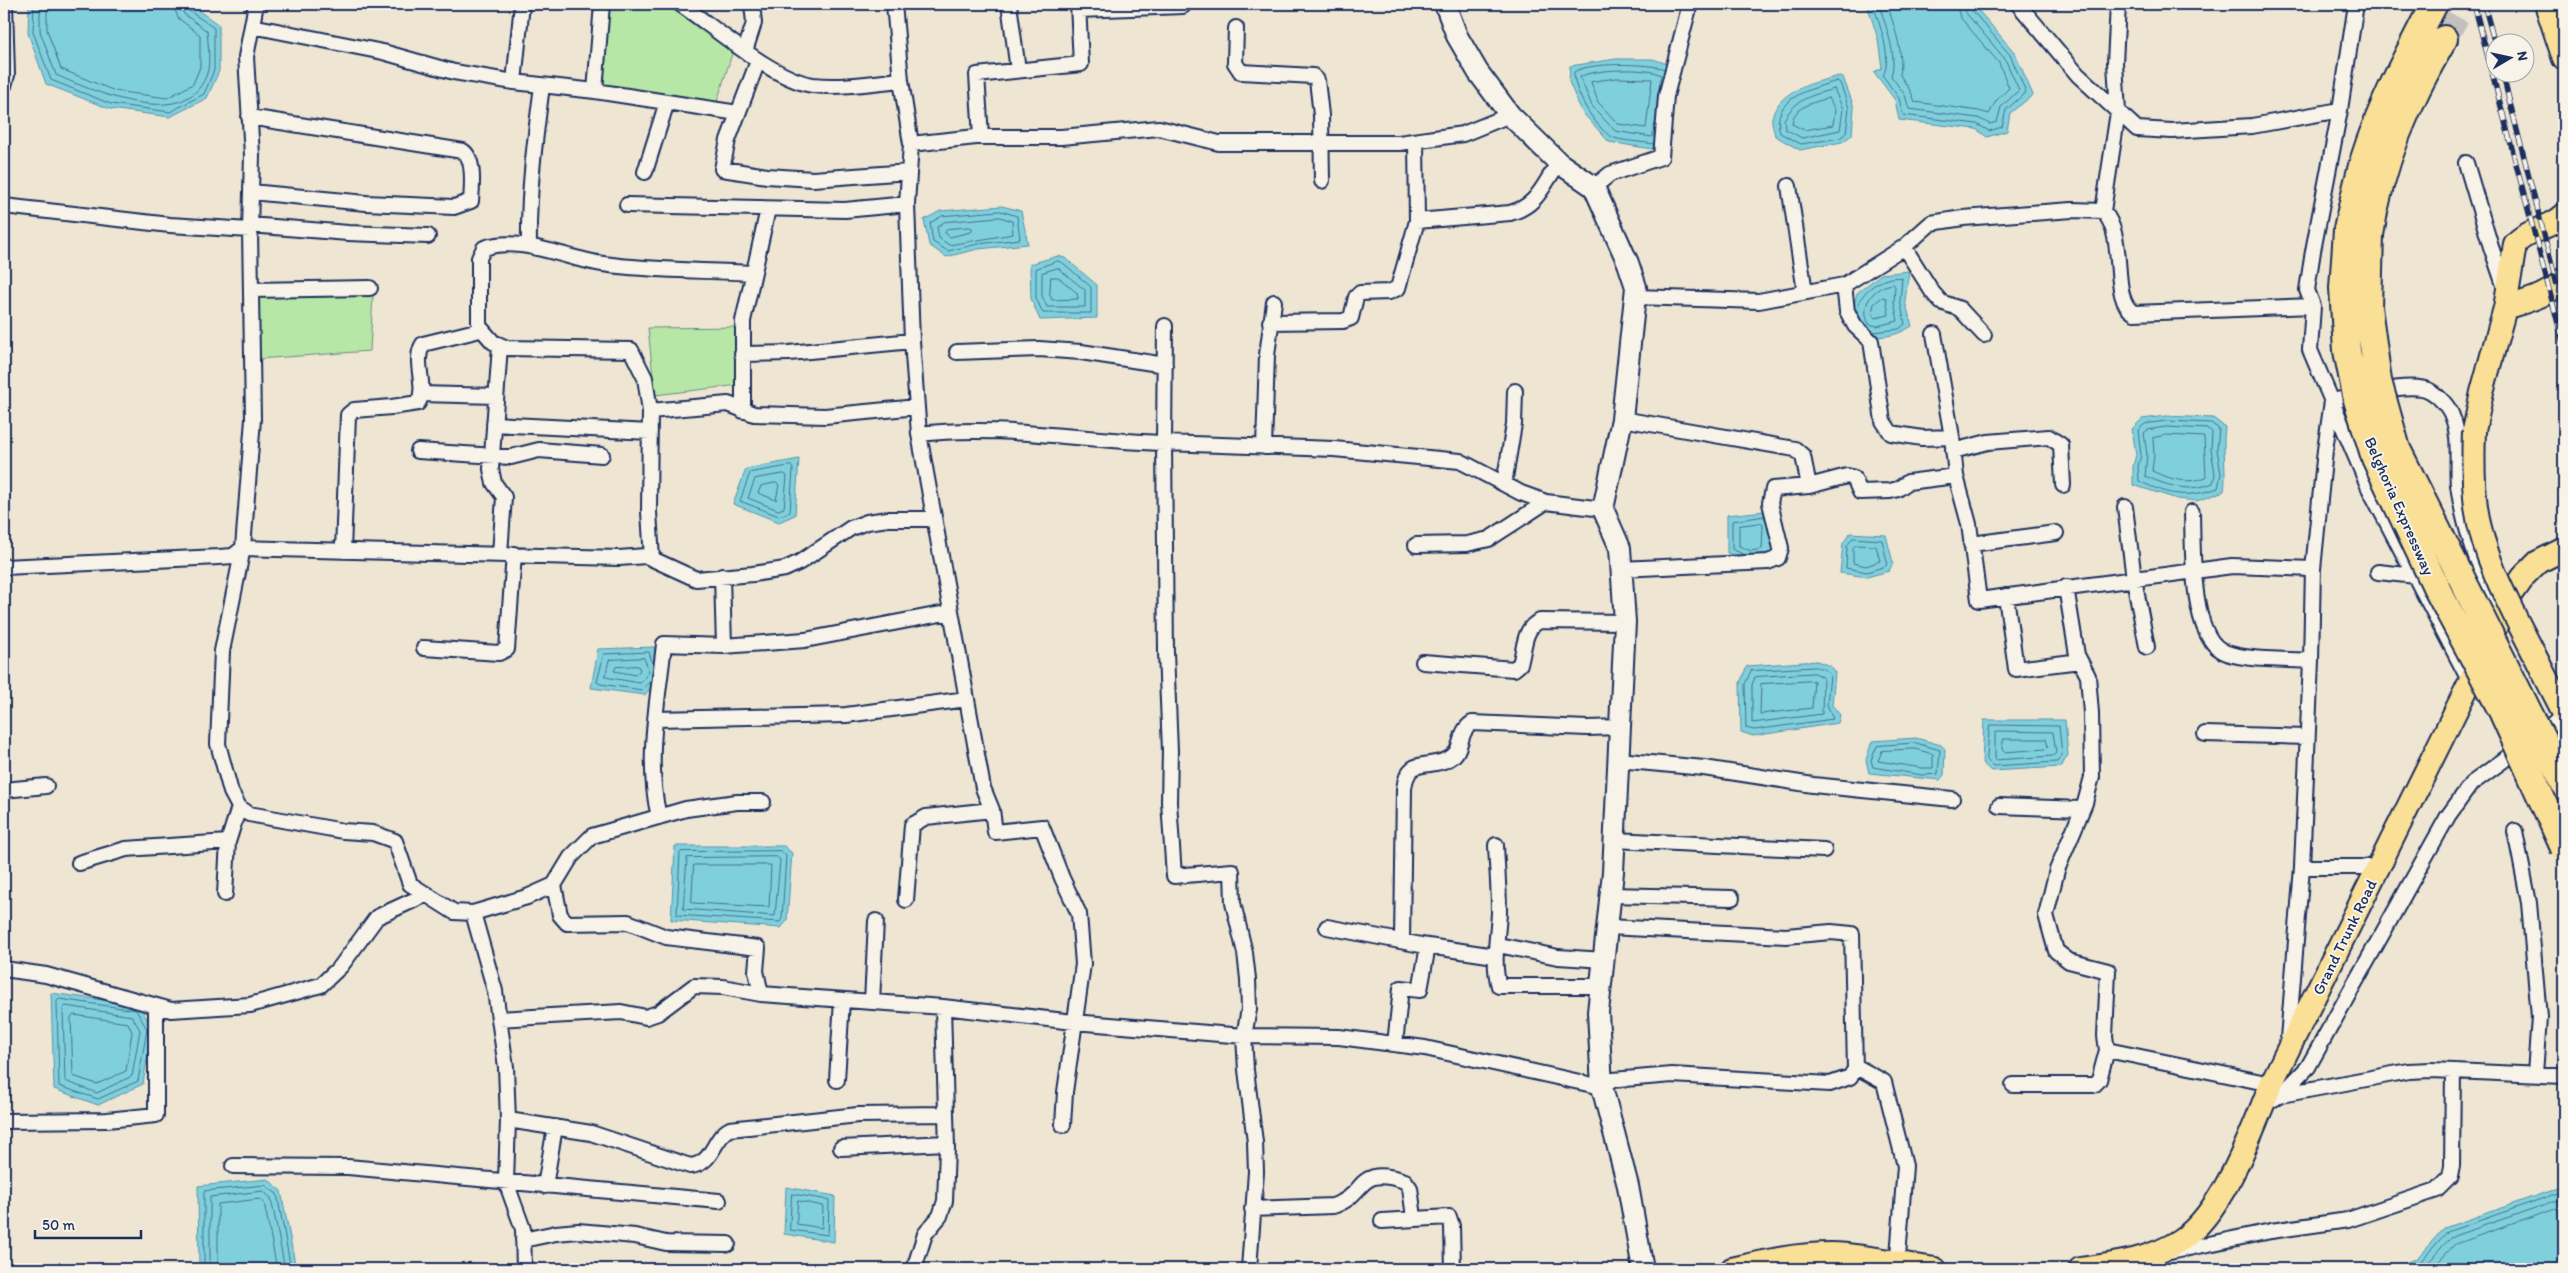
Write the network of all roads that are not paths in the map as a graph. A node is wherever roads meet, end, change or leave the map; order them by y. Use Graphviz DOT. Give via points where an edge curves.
graph roads {
  1 [pos="5,4"];
  2 [pos="256,4"];
  3 [pos="522,4"];
  4 [pos="602,4"];
  5 [pos="680,4"];
  6 [pos="752,4"];
  7 [pos="894,4"];
  8 [pos="1009,4"];
  9 [pos="1445,4"];
  10 [pos="1690,4"];
  11 [pos="2018,4"];
  12 [pos="2118,4"];
  13 [pos="2356,4"];
  14 [pos="2434,4"];
  15 [pos="2546,4"];
  16 [pos="2558,4"];
  17 [pos="1183,6"];
  18 [pos="1078,7"];
  19 [pos="2561,23"];
  20 [pos="252,26"];
  21 [pos="1236,28"];
  22 [pos="2444,39"];
  23 [pos="745,51"];
  24 [pos="2564,59"];
  25 [pos="758,61"];
  26 [pos="1018,70"];
  27 [pos="901,80"];
  28 [pos="514,82"];
  29 [pos="4,86"];
  30 [pos="542,86"];
  31 [pos="595,91"];
  32 [pos="667,102"];
  33 [pos="2340,110"];
  34 [pos="2118,112"];
  35 [pos="738,113"];
  36 [pos="1510,115"];
  37 [pos="249,117"];
  38 [pos="981,137"];
  39 [pos="1416,141"];
  40 [pos="1320,142"];
  41 [pos="911,144"];
  42 [pos="1559,163"];
  43 [pos="2466,163"];
  44 [pos="646,172"];
  45 [pos="909,172"];
  46 [pos="1322,182"];
  47 [pos="1789,186"];
  48 [pos="1594,187"];
  49 [pos="251,192"];
  50 [pos="906,204"];
  51 [pos="627,205"];
  52 [pos="4,206"];
  53 [pos="768,209"];
  54 [pos="2103,211"];
  55 [pos="2564,215"];
  56 [pos="1417,221"];
  57 [pos="250,228"];
  58 [pos="2359,233"];
  59 [pos="428,236"];
  60 [pos="529,246"];
  61 [pos="1904,247"];
  62 [pos="752,273"];
  63 [pos="2564,279"];
  64 [pos="1844,285"];
  65 [pos="370,288"];
  66 [pos="251,290"];
  67 [pos="1804,292"];
  68 [pos="1636,297"];
  69 [pos="2506,300"];
  70 [pos="1274,302"];
  71 [pos="2313,306"];
  72 [pos="1270,322"];
  73 [pos="479,326"];
  74 [pos="1164,326"];
  75 [pos="1934,334"];
  76 [pos="1984,335"];
  77 [pos="912,341"];
  78 [pos="500,346"];
  79 [pos="957,352"];
  80 [pos="742,354"];
  81 [pos="1165,365"];
  82 [pos="1515,391"];
  83 [pos="421,394"];
  84 [pos="496,396"];
  85 [pos="2332,401"];
  86 [pos="917,407"];
  87 [pos="650,411"];
  88 [pos="743,411"];
  89 [pos="1622,419"];
  90 [pos="494,424"];
  91 [pos="650,432"];
  92 [pos="920,434"];
  93 [pos="1164,443"];
  94 [pos="1952,444"];
  95 [pos="1264,446"];
  96 [pos="418,451"];
  97 [pos="492,455"];
  98 [pos="602,455"];
  99 [pos="1956,476"];
  100 [pos="1504,484"];
  101 [pos="2063,485"];
  102 [pos="1809,486"];
  103 [pos="1546,502"];
  104 [pos="2125,507"];
  105 [pos="1604,509"];
  106 [pos="2192,512"];
  107 [pos="934,519"];
  108 [pos="2056,533"];
  109 [pos="1971,544"];
  110 [pos="1416,545"];
  111 [pos="243,548"];
  112 [pos="2564,549"];
  113 [pos="343,551"];
  114 [pos="507,554"];
  115 [pos="652,559"];
  116 [pos="4,567"];
  117 [pos="1621,569"];
  118 [pos="2313,569"];
  119 [pos="2194,570"];
  120 [pos="2378,572"];
  121 [pos="722,576"];
  122 [pos="2416,576"];
  123 [pos="2134,579"];
  124 [pos="2066,587"];
  125 [pos="2006,596"];
  126 [pos="951,612"];
  127 [pos="2500,616"];
  128 [pos="1626,622"];
  129 [pos="724,646"];
  130 [pos="2147,647"];
  131 [pos="424,648"];
  132 [pos="2080,661"];
  133 [pos="2311,661"];
  134 [pos="1423,662"];
  135 [pos="2470,682"];
  136 [pos="967,698"];
  137 [pos="2564,714"];
  138 [pos="656,719"];
  139 [pos="1621,726"];
  140 [pos="2205,734"];
  141 [pos="2307,737"];
  142 [pos="1618,760"];
  143 [pos="2564,783"];
  144 [pos="46,786"];
  145 [pos="4,790"];
  146 [pos="1952,798"];
  147 [pos="763,802"];
  148 [pos="1999,806"];
  149 [pos="239,807"];
  150 [pos="2082,809"];
  151 [pos="992,810"];
  152 [pos="659,817"];
  153 [pos="2515,831"];
  154 [pos="1614,840"];
  155 [pos="228,842"];
  156 [pos="1496,845"];
  157 [pos="2564,848"];
  158 [pos="1824,850"];
  159 [pos="79,863"];
  160 [pos="2302,867"];
  161 [pos="2379,867"];
  162 [pos="554,885"];
  163 [pos="224,894"];
  164 [pos="428,894"];
  165 [pos="1611,894"];
  166 [pos="1732,898"];
  167 [pos="906,900"];
  168 [pos="473,913"];
  169 [pos="876,921"];
  170 [pos="1327,926"];
  171 [pos="1608,927"];
  172 [pos="1402,941"];
  173 [pos="1428,946"];
  174 [pos="1496,951"];
  175 [pos="1605,960"];
  176 [pos="4,969"];
  177 [pos="1602,986"];
  178 [pos="762,994"];
  179 [pos="842,1000"];
  180 [pos="872,1002"];
  181 [pos="156,1007"];
  182 [pos="943,1007"];
  183 [pos="499,1019"];
  184 [pos="1074,1022"];
  185 [pos="1244,1036"];
  186 [pos="1395,1044"];
  187 [pos="2107,1050"];
  188 [pos="2287,1053"];
  189 [pos="1855,1066"];
  190 [pos="2453,1072"];
  191 [pos="2535,1074"];
  192 [pos="2564,1076"];
  193 [pos="837,1080"];
  194 [pos="1602,1084"];
  195 [pos="2012,1085"];
  196 [pos="2272,1095"];
  197 [pos="946,1114"];
  198 [pos="508,1120"];
  199 [pos="4,1121"];
  200 [pos="1063,1125"];
  201 [pos="555,1127"];
  202 [pos="947,1143"];
  203 [pos="841,1148"];
  204 [pos="233,1166"];
  205 [pos="506,1182"];
  206 [pos="545,1186"];
  207 [pos="719,1201"];
  208 [pos="1252,1209"];
  209 [pos="1414,1217"];
  210 [pos="1382,1221"];
  211 [pos="523,1240"];
  212 [pos="728,1244"];
  213 [pos="2137,1260"];
  214 [pos="1897,1265"];
  215 [pos="524,1269"];
  216 [pos="914,1269"];
  217 [pos="1248,1269"];
  218 [pos="1453,1269"];
  219 [pos="1644,1269"];
  220 [pos="1732,1269"];
  221 [pos="1935,1269"];
  222 [pos="2080,1269"];
  1 -- 29 [label="street" via="7,75"];
  2 -- 20 [label="street"];
  3 -- 28 [label="street"];
  4 -- 31 [label="street"];
  5 -- 23 [label="street"];
  6 -- 23 [label="street" via="754,23"];
  7 -- 27 [label="street"];
  8 -- 26 [label="street"];
  9 -- 36 [label="street" via="1457,36 1478,72"];
  10 -- 48 [label="street" via="1666,96 1661,156 1610,174"];
  11 -- 34 [label="street" via="2078,75"];
  12 -- 34 [label="street" via="2115,63"];
  13 -- 33 [label="street"];
  14 -- 58 [label="highway, Belghoria Expressway" via="2396,77 2364,158"];
  15 -- 19 [label="main road"];
  16 -- 19 [label="main road"];
  17 -- 18 [label="street"];
  18 -- 26 [label="street" via="1081,64"];
  19 -- 24 [label="main road"];
  20 -- 28 [label="street" via="383,52 454,72"];
  20 -- 37 [label="street" via="246,57"];
  21 -- 40 [label="street" via="1235,63 1241,72 1313,76 1317,80"];
  22 -- 58 [label="highway, Belghoria Expressway" via="2394,140 2376,195"];
  23 -- 25 [label="street"];
  25 -- 27 [label="street" via="812,85 844,86"];
  25 -- 35 [label="street"];
  26 -- 38 [label="street" via="977,75"];
  27 -- 41 [label="street"];
  28 -- 30 [label="street"];
  30 -- 31 [label="street"];
  30 -- 60 [label="street" via="528,208"];
  31 -- 32 [label="street"];
  32 -- 35 [label="street"];
  32 -- 44 [label="street"];
  33 -- 34 [label="street" via="2252,126 2172,131 2137,129"];
  33 -- 71 [label="street" via="2312,250 2307,290"];
  34 -- 54 [label="street"];
  35 -- 45 [label="street" via="722,169 767,176 813,178"];
  36 -- 39 [label="street" via="1463,134"];
  36 -- 42 [label="street"];
  37 -- 49 [label="street"];
  37 -- 49 [label="street" via="463,151 470,165 472,194 471,201 454,207"];
  38 -- 40 [label="street" via="1061,136 1159,128 1219,143"];
  38 -- 41 [label="street"];
  39 -- 40 [label="street"];
  39 -- 56 [label="street"];
  40 -- 46 [label="street"];
  41 -- 45 [label="street"];
  42 -- 48 [label="street"];
  42 -- 56 [label="street" via="1530,205 1523,209"];
  43 -- 69 [label="street"];
  45 -- 50 [label="street"];
  47 -- 67 [label="street"];
  48 -- 68 [label="street" via="1628,263"];
  49 -- 57 [label="street"];
  50 -- 53 [label="street" via="845,210"];
  50 -- 77 [label="street"];
  51 -- 53 [label="street"];
  52 -- 57 [label="street" via="170,226"];
  53 -- 62 [label="street"];
  54 -- 61 [label="street" via="2072,210 1939,222 1931,224"];
  54 -- 71 [label="street" via="2116,233 2121,295 2127,309 2134,313"];
  55 -- 69 [label="main road" via="2556,223 2521,237 2515,244"];
  56 -- 72 [label="street" via="1403,276 1395,291 1360,293 1356,296 1351,318 1343,321"];
  57 -- 59 [label="street"];
  57 -- 66 [label="street"];
  58 -- 143 [label="highway, Belghoria Expressway, bridge" via="2378,381 2397,449"];
  58 -- 157 [label="highway, Belghoria Expressway, bridge" via="2343,288 2347,351 2357,400 2376,458 2439,593 2502,711"];
  60 -- 62 [label="street" via="564,257 604,264"];
  60 -- 73 [label="street" via="492,245 481,252"];
  61 -- 64 [label="street"];
  61 -- 76 [label="street" via="1941,302 1960,309"];
  62 -- 80 [label="street" via="743,321"];
  63 -- 69 [label="main road" via="2535,299"];
  64 -- 67 [label="street"];
  64 -- 94 [label="street" via="1847,312 1855,326 1871,341 1883,421 1891,432"];
  65 -- 66 [label="street"];
  66 -- 111 [label="street" via="253,419"];
  67 -- 68 [label="street" via="1759,301"];
  68 -- 89 [label="street"];
  69 -- 137 [label="main road, bridge" via="2474,431 2473,478 2482,534 2495,572"];
  70 -- 72 [label="street"];
  71 -- 85 [label="street" via="2310,350"];
  72 -- 95 [label="street"];
  73 -- 78 [label="street"];
  73 -- 83 [label="street" via="476,331 423,344 419,355"];
  74 -- 81 [label="street"];
  75 -- 94 [label="street"];
  77 -- 80 [label="street" via="789,353"];
  77 -- 86 [label="street"];
  78 -- 84 [label="street"];
  78 -- 87 [label="street" via="526,350 630,350 645,378"];
  79 -- 81 [label="street" via="1048,349"];
  80 -- 88 [label="street"];
  81 -- 93 [label="street"];
  82 -- 100 [label="street" via="1514,424"];
  83 -- 84 [label="street"];
  83 -- 113 [label="street" via="418,403 350,412 347,421"];
  84 -- 90 [label="street"];
  85 -- 118 [label="street"];
  85 -- 122 [label="street" via="2369,488"];
  85 -- 127 [label="street" via="2414,386 2429,390 2442,400 2452,416 2457,438 2458,484 2464,519 2482,577"];
  86 -- 88 [label="street" via="824,416 770,416"];
  86 -- 92 [label="street"];
  87 -- 88 [label="street" via="728,404"];
  87 -- 91 [label="street"];
  89 -- 102 [label="street" via="1795,449 1803,456"];
  89 -- 105 [label="street"];
  90 -- 91 [label="street"];
  90 -- 97 [label="street"];
  91 -- 115 [label="street"];
  92 -- 93 [label="street" via="956,430 1030,432 1116,442"];
  92 -- 107 [label="street"];
  93 -- 95 [label="street"];
  93 -- 185 [label="street" via="1169,802 1174,876 1232,871 1233,902 1248,979 1250,1009"];
  94 -- 99 [label="street"];
  94 -- 101 [label="street" via="2049,437 2061,445"];
  95 -- 100 [label="street" via="1460,461"];
  96 -- 97 [label="street"];
  97 -- 98 [label="street" via="511,456 539,450"];
  97 -- 114 [label="street" via="494,483 504,497"];
  99 -- 102 [label="street" via="1908,482 1890,490 1860,492 1854,478 1847,476"];
  99 -- 109 [label="street" via="1970,524"];
  100 -- 103 [label="street"];
  102 -- 117 [label="street" via="1773,489 1770,503 1781,548 1778,558 1768,562"];
  103 -- 105 [label="street"];
  103 -- 110 [label="street" via="1489,539"];
  104 -- 123 [label="street"];
  105 -- 117 [label="street" via="1620,548"];
  106 -- 119 [label="street"];
  107 -- 121 [label="street" via="867,522 851,528 785,569"];
  107 -- 126 [label="street"];
  108 -- 109 [label="street"];
  109 -- 125 [label="street" via="1979,600"];
  111 -- 113 [label="street"];
  111 -- 116 [label="street" via="233,556"];
  111 -- 149 [label="street" via="222,652 218,744 231,792"];
  112 -- 127 [label="main road, Grand Trunk Road" via="2538,562 2523,577"];
  113 -- 114 [label="street"];
  114 -- 115 [label="street" via="646,556"];
  114 -- 131 [label="street" via="510,630 507,649 499,653"];
  115 -- 121 [label="street" via="696,579"];
  117 -- 128 [label="street"];
  118 -- 119 [label="street" via="2232,566"];
  118 -- 133 [label="street"];
  119 -- 123 [label="street"];
  119 -- 133 [label="street" via="2203,627 2211,642 2221,651 2242,656"];
  120 -- 122 [label="street"];
  121 -- 129 [label="street"];
  122 -- 135 [label="street"];
  123 -- 124 [label="street"];
  123 -- 130 [label="street"];
  124 -- 125 [label="street"];
  124 -- 132 [label="street" via="2073,639"];
  125 -- 132 [label="street" via="2016,669"];
  126 -- 129 [label="street" via="805,640"];
  126 -- 136 [label="street"];
  127 -- 135 [label="main road, Grand Trunk Road"];
  128 -- 134 [label="street" via="1534,623 1527,634 1520,664 1514,669"];
  128 -- 139 [label="street"];
  129 -- 138 [label="street" via="664,644"];
  132 -- 150 [label="street" via="2088,676 2092,713 2092,778"];
  133 -- 141 [label="street"];
  135 -- 161 [label="main road, Grand Trunk Road"];
  136 -- 138 [label="street" via="846,715"];
  136 -- 151 [label="street" via="984,788"];
  137 -- 196 [label="street" via="2471,784 2448,816 2308,1067"];
  138 -- 152 [label="street" via="651,755 653,792"];
  139 -- 142 [label="street"];
  139 -- 172 [label="street" via="1587,728 1472,723 1462,732 1455,755 1448,760 1411,769 1405,777 1404,790"];
  140 -- 141 [label="street"];
  141 -- 160 [label="street"];
  142 -- 146 [label="street" via="1704,768 1813,785"];
  142 -- 154 [label="street"];
  144 -- 145 [label="street"];
  147 -- 152 [label="street" via="686,809"];
  148 -- 150 [label="street"];
  149 -- 155 [label="street"];
  149 -- 164 [label="street" via="249,814 343,831 373,833 395,841 410,884"];
  150 -- 187 [label="street" via="2057,870 2046,915 2056,951 2069,962 2108,971"];
  151 -- 167 [label="street" via="926,817 912,826"];
  151 -- 184 [label="street" via="995,832 1042,827 1079,914 1083,964"];
  152 -- 162 [label="street" via="592,836 571,857"];
  153 -- 191 [label="street" via="2529,904 2539,1017"];
  154 -- 158 [label="street"];
  154 -- 165 [label="street"];
  155 -- 159 [label="street" via="126,849"];
  155 -- 163 [label="street"];
  156 -- 174 [label="street"];
  160 -- 161 [label="street"];
  160 -- 188 [label="street"];
  161 -- 188 [label="main road, Grand Trunk Road"];
  162 -- 168 [label="street" via="527,897"];
  162 -- 178 [label="street" via="560,915 567,923 628,922 666,937 758,948 756,970"];
  164 -- 168 [label="street" via="454,912"];
  164 -- 181 [label="street" via="377,917 341,966 321,985 250,1005 171,1010"];
  165 -- 166 [label="street"];
  165 -- 171 [label="street"];
  168 -- 183 [label="street" via="495,991"];
  169 -- 180 [label="street"];
  170 -- 172 [label="street"];
  171 -- 175 [label="street"];
  171 -- 189 [label="street" via="1786,936 1831,932 1852,934"];
  172 -- 173 [label="street"];
  173 -- 174 [label="street"];
  173 -- 186 [label="street" via="1420,990 1401,988"];
  174 -- 175 [label="street"];
  174 -- 177 [label="street" via="1497,979 1503,988"];
  175 -- 177 [label="street"];
  176 -- 181 [label="street" via="46,975"];
  177 -- 194 [label="street" via="1598,1012"];
  178 -- 179 [label="street"];
  178 -- 183 [label="street" via="694,986 658,1013 646,1017 621,1012"];
  179 -- 180 [label="street"];
  179 -- 193 [label="street"];
  180 -- 182 [label="street"];
  181 -- 199 [label="street" via="156,1115 107,1120"];
  182 -- 184 [label="street"];
  182 -- 197 [label="street"];
  183 -- 198 [label="street" via="506,1067"];
  184 -- 185 [label="street"];
  184 -- 200 [label="street"];
  185 -- 186 [label="street" via="1339,1037"];
  185 -- 208 [label="street" via="1256,1142"];
  186 -- 194 [label="street"];
  187 -- 195 [label="street" via="2094,1085"];
  187 -- 196 [label="street"];
  188 -- 196 [label="main road, Grand Trunk Road"];
  189 -- 194 [label="street" via="1850,1077 1830,1084 1672,1075"];
  189 -- 214 [label="street" via="1884,1082 1902,1151 1905,1186"];
  190 -- 191 [label="street"];
  190 -- 196 [label="street" via="2409,1071"];
  190 -- 213 [label="street" via="2452,1166 2450,1177 2437,1190 2348,1220 2271,1231"];
  191 -- 192 [label="street"];
  194 -- 219 [label="street" via="1628,1186"];
  196 -- 213 [label="main road, Grand Trunk Road" via="2225,1185 2198,1226 2182,1240"];
  197 -- 201 [label="street" via="858,1115 730,1129 723,1132 709,1157 700,1165 690,1166 591,1133"];
  197 -- 202 [label="street"];
  198 -- 201 [label="street"];
  198 -- 205 [label="street"];
  201 -- 206 [label="street"];
  202 -- 203 [label="street"];
  202 -- 216 [label="street" via="944,1209 925,1234"];
  204 -- 205 [label="street" via="348,1167"];
  205 -- 206 [label="street"];
  205 -- 211 [label="street" via="523,1229"];
  206 -- 207 [label="street"];
  208 -- 209 [label="street" via="1333,1206 1378,1175 1405,1181 1410,1188"];
  208 -- 217 [label="street"];
  209 -- 210 [label="street"];
  209 -- 218 [label="street" via="1449,1217"];
  211 -- 212 [label="street" via="556,1232 578,1231 636,1236 666,1243"];
  211 -- 215 [label="street"];
  213 -- 222 [label="main road, Grand Trunk Road"];
  214 -- 220 [label="main road" via="1834,1254 1805,1255"];
  214 -- 221 [label="main road"];
}
